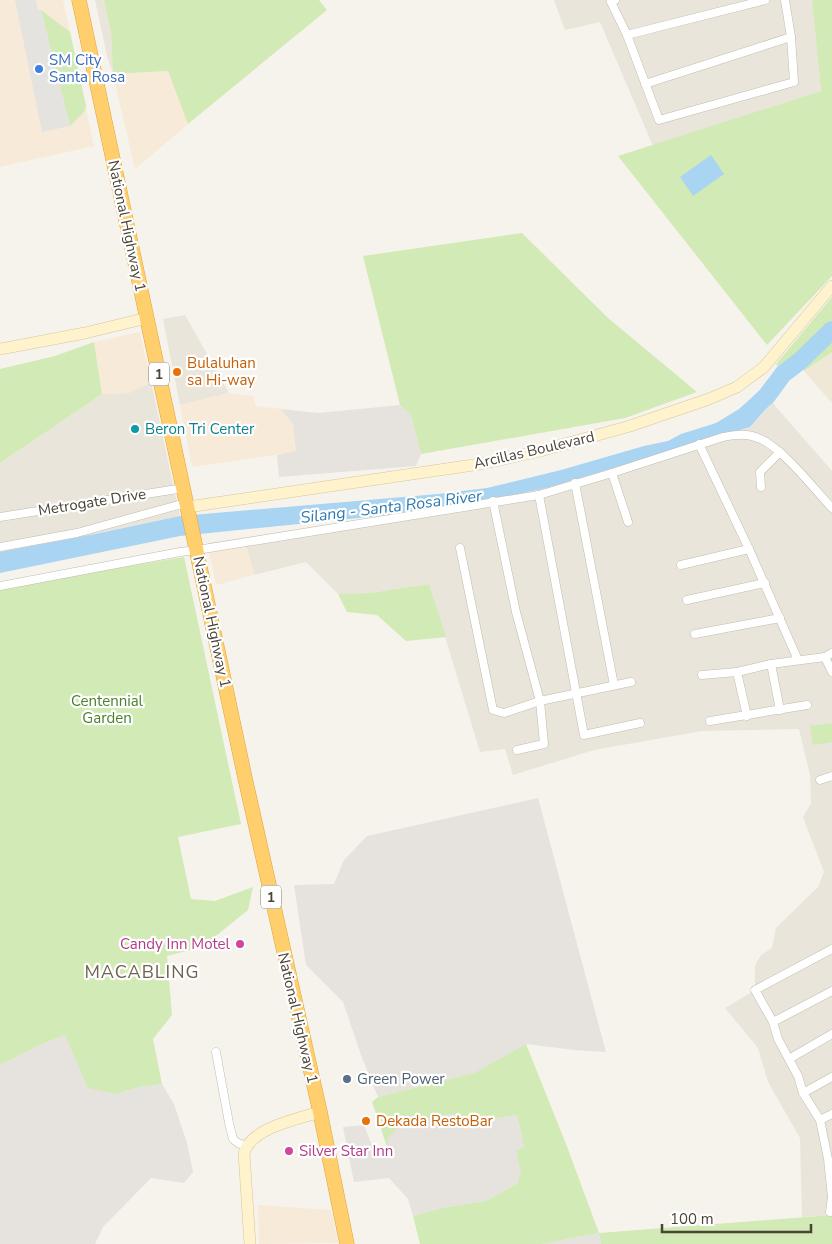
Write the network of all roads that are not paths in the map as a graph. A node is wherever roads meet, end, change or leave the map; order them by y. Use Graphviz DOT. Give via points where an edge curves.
graph roads {
  1 [pos="78,0"];
  2 [pos="616,0"];
  3 [pos="765,0"];
  4 [pos="785,0"];
  5 [pos="627,35"];
  6 [pos="791,37"];
  7 [pos="645,84"];
  8 [pos="832,286"];
  9 [pos="147,318"];
  10 [pos="0,348"];
  11 [pos="699,444"];
  12 [pos="780,452"];
  13 [pos="612,473"];
  14 [pos="576,483"];
  15 [pos="762,487"];
  16 [pos="539,495"];
  17 [pos="185,499"];
  18 [pos="493,501"];
  19 [pos="832,508"];
  20 [pos="0,517"];
  21 [pos="628,522"];
  22 [pos="0,547"];
  23 [pos="460,548"];
  24 [pos="197,549"];
  25 [pos="749,549"];
  26 [pos="680,564"];
  27 [pos="765,583"];
  28 [pos="0,586"];
  29 [pos="687,600"];
  30 [pos="780,618"];
  31 [pos="695,634"];
  32 [pos="832,652"];
  33 [pos="825,657"];
  34 [pos="798,660"];
  35 [pos="771,664"];
  36 [pos="737,672"];
  37 [pos="832,672"];
  38 [pos="702,675"];
  39 [pos="630,682"];
  40 [pos="614,685"];
  41 [pos="575,693"];
  42 [pos="540,701"];
  43 [pos="807,705"];
  44 [pos="780,710"];
  45 [pos="747,716"];
  46 [pos="710,721"];
  47 [pos="640,723"];
  48 [pos="517,750"];
  49 [pos="832,776"];
  50 [pos="820,780"];
  51 [pos="832,949"];
  52 [pos="832,991"];
  53 [pos="774,1022"];
  54 [pos="832,1034"];
  55 [pos="216,1052"];
  56 [pos="789,1059"];
  57 [pos="832,1077"];
  58 [pos="803,1094"];
  59 [pos="320,1112"];
  60 [pos="832,1114"];
  61 [pos="820,1120"];
  62 [pos="246,1146"];
  63 [pos="830,1158"];
  64 [pos="832,1197"];
  65 [pos="830,1212"];
  66 [pos="250,1244"];
  67 [pos="347,1244"];
  1 -- 9 [label="highway, National Highway 1 / 1"];
  2 -- 5 [label="street" via="611,2"];
  3 -- 5 [label="street"];
  4 -- 6 [label="street"];
  5 -- 7 [label="street"];
  6 -- 7 [label="street"];
  6 -- 7 [label="street" via="794,82 659,120"];
  8 -- 17 [label="main road, Arcillas Boulevard" via="764,367 737,387 709,400 540,451 480,464"];
  9 -- 10 [label="main road"];
  9 -- 17 [label="highway, National Highway 1 / 1"];
  11 -- 12 [label="street" via="742,434 758,438"];
  11 -- 13 [label="street"];
  11 -- 25 [label="street"];
  12 -- 15 [label="street" via="760,472"];
  12 -- 19 [label="street"];
  13 -- 14 [label="street"];
  13 -- 21 [label="street"];
  14 -- 16 [label="street"];
  14 -- 40 [label="street"];
  16 -- 18 [label="street"];
  16 -- 41 [label="street"];
  17 -- 20 [label="street, Metrogate Drive"];
  17 -- 22 [label="street" via="77,533"];
  17 -- 24 [label="highway, National Highway 1 / 1"];
  18 -- 24 [label="street"];
  18 -- 42 [label="street" via="516,612"];
  23 -- 42 [label="street" via="492,710 504,713"];
  24 -- 28 [label="street"];
  24 -- 59 [label="highway, National Highway 1 / 1"];
  25 -- 26 [label="street"];
  25 -- 27 [label="street"];
  27 -- 29 [label="street"];
  27 -- 30 [label="street"];
  30 -- 31 [label="street"];
  30 -- 34 [label="street"];
  32 -- 33 [label="street"];
  33 -- 34 [label="street"];
  33 -- 37 [label="street"];
  34 -- 35 [label="street"];
  35 -- 36 [label="street"];
  35 -- 44 [label="street"];
  36 -- 38 [label="street"];
  36 -- 45 [label="street"];
  39 -- 40 [label="street"];
  40 -- 41 [label="street"];
  41 -- 42 [label="street"];
  41 -- 47 [label="street" via="584,735"];
  42 -- 48 [label="street" via="544,744"];
  43 -- 44 [label="street"];
  44 -- 45 [label="street"];
  45 -- 46 [label="street"];
  49 -- 50 [label="street"];
  51 -- 53 [label="street" via="755,990"];
  52 -- 53 [label="street"];
  53 -- 56 [label="street" via="778,1039"];
  54 -- 56 [label="street"];
  55 -- 62 [label="street" via="233,1139"];
  56 -- 58 [label="street"];
  57 -- 58 [label="street"];
  58 -- 61 [label="street"];
  59 -- 62 [label="main road" via="262,1132"];
  59 -- 67 [label="highway, National Highway 1 / 1"];
  60 -- 61 [label="street"];
  61 -- 63 [label="street"];
  62 -- 66 [label="main road"];
  63 -- 64 [label="street"];
  64 -- 65 [label="street"];
}
